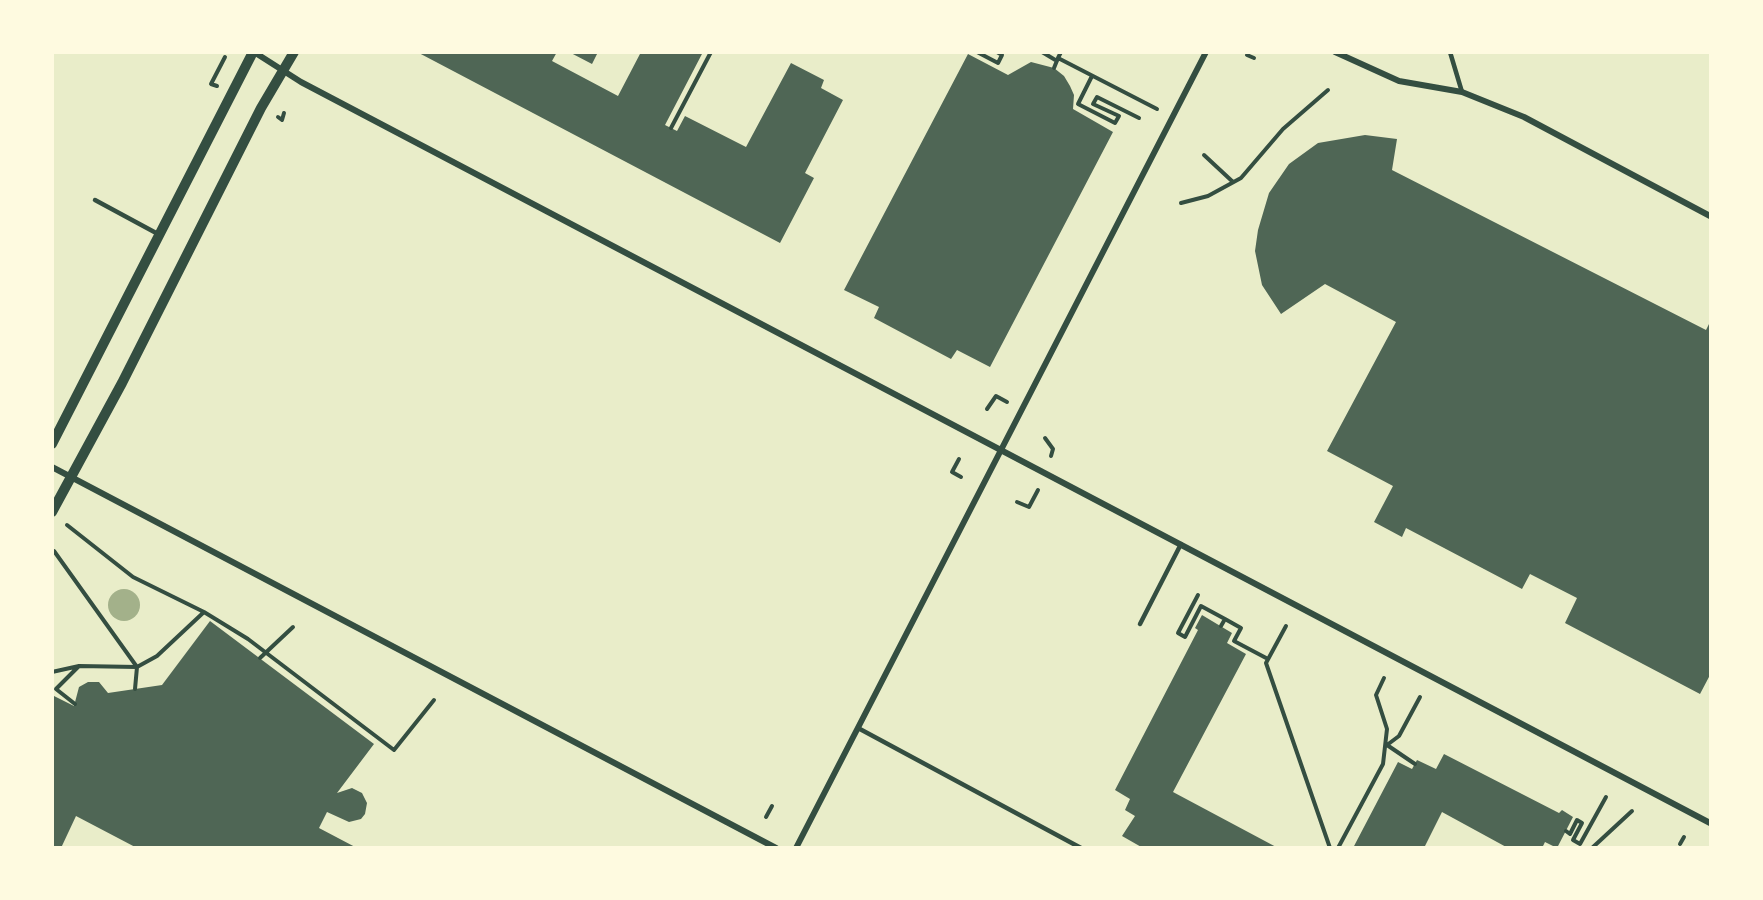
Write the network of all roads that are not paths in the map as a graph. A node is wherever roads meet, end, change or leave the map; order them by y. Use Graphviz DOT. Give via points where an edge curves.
graph roads {
  1 [pos="254,52"];
  2 [pos="294,52"];
  3 [pos="1206,52"];
  4 [pos="1335,52"];
  5 [pos="1450,52"];
  6 [pos="283,72"];
  7 [pos="1462,92"];
  8 [pos="94,200"];
  9 [pos="1710,216"];
  10 [pos="158,234"];
  11 [pos="52,444"];
  12 [pos="1001,450"];
  13 [pos="52,467"];
  14 [pos="71,476"];
  15 [pos="52,512"];
  16 [pos="1180,544"];
  17 [pos="1140,624"];
  18 [pos="858,728"];
  19 [pos="1710,823"];
  20 [pos="776,848"];
  21 [pos="796,848"];
  22 [pos="1082,848"];
  1 -- 6 [label="street"];
  1 -- 10 [label="street"];
  2 -- 6 [label="street"];
  3 -- 12 [label="street"];
  4 -- 7 [label="street" via="1399,81"];
  5 -- 7 [label="lane"];
  6 -- 12 [label="street"];
  6 -- 14 [label="street"];
  7 -- 9 [label="street" via="1524,117"];
  8 -- 10 [label="lane"];
  10 -- 11 [label="street"];
  12 -- 16 [label="street"];
  12 -- 18 [label="street"];
  13 -- 14 [label="street"];
  14 -- 15 [label="street"];
  14 -- 20 [label="street"];
  16 -- 17 [label="lane"];
  16 -- 19 [label="street"];
  18 -- 21 [label="street"];
  18 -- 22 [label="lane"];
}
